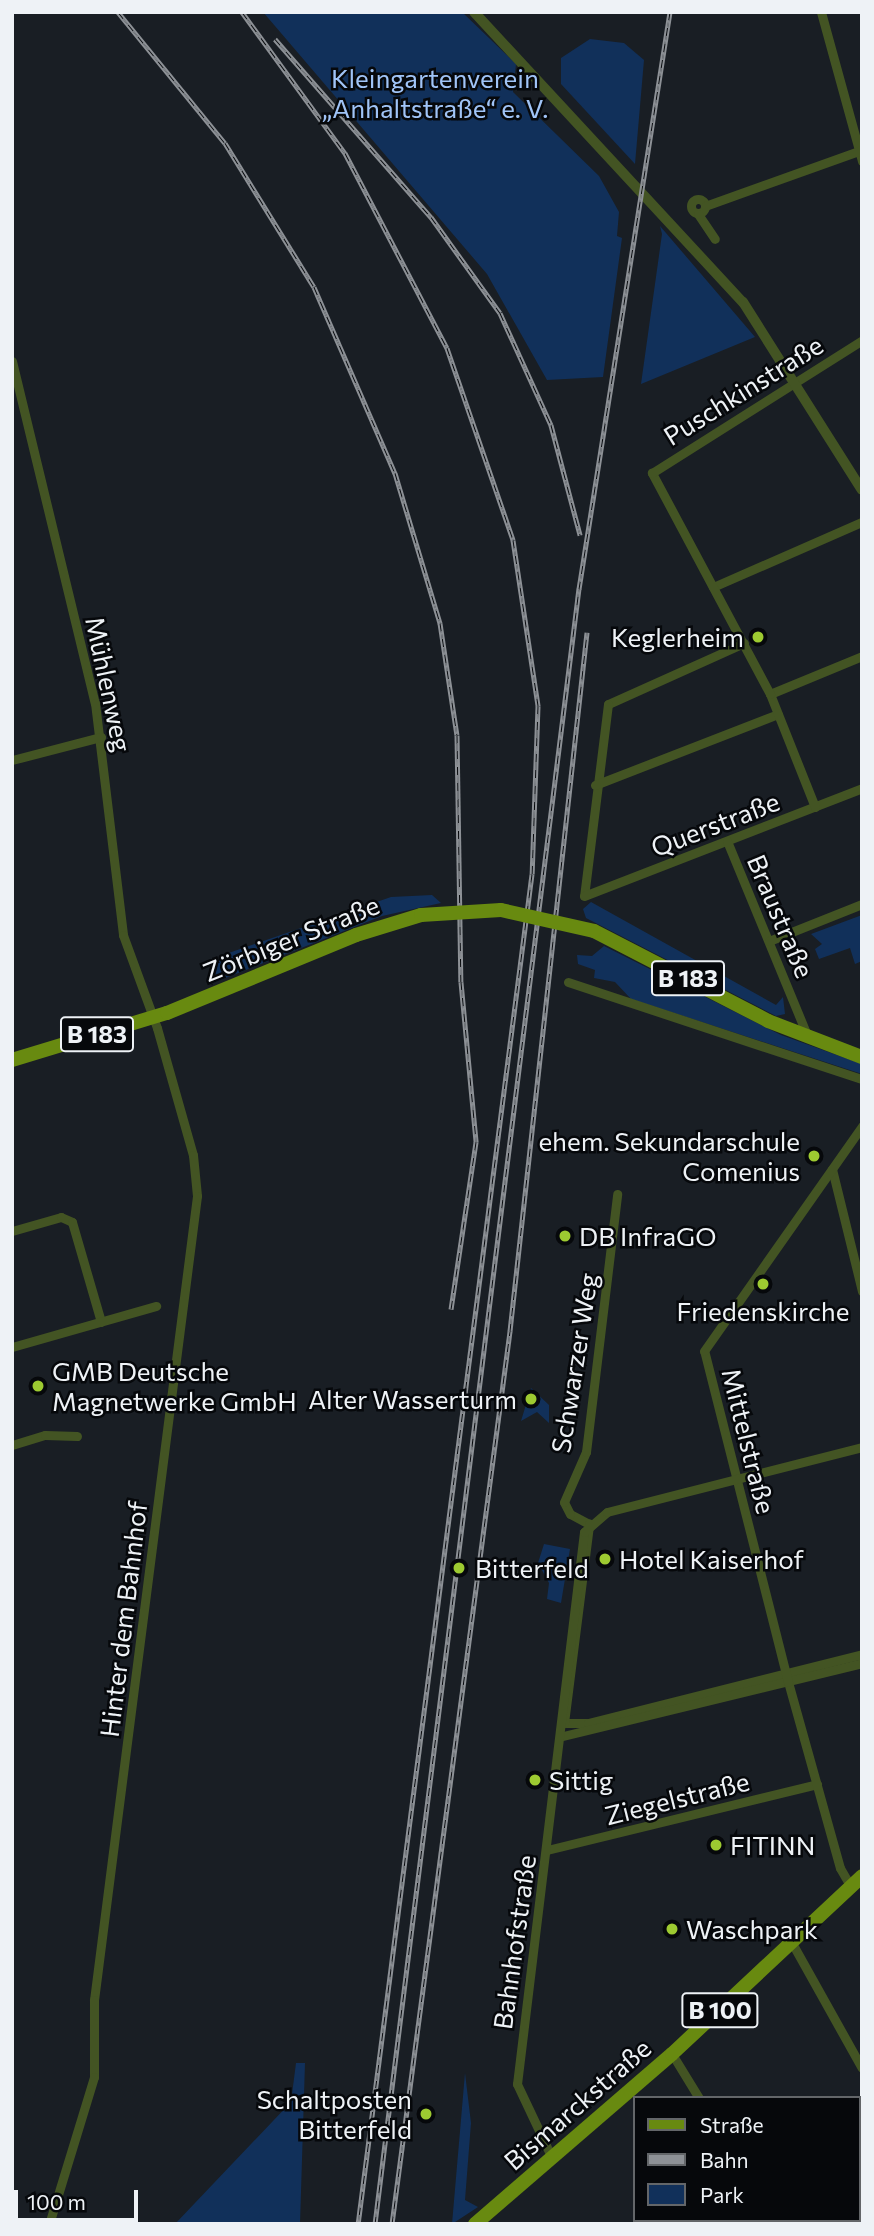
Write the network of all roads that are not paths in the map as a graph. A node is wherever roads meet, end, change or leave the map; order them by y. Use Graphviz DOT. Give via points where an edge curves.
graph roads {
  1 [pos="474,12"];
  2 [pos="821,12"];
  3 [pos="860,148"];
  4 [pos="715,239"];
  5 [pos="862,340"];
  6 [pos="12,360"];
  7 [pos="795,381"];
  8 [pos="862,489"];
  9 [pos="862,522"];
  10 [pos="713,587"];
  11 [pos="744,643"];
  12 [pos="862,656"];
  13 [pos="770,694"];
  14 [pos="778,714"];
  15 [pos="101,737"];
  16 [pos="12,760"];
  17 [pos="595,785"];
  18 [pos="862,788"];
  19 [pos="816,807"];
  20 [pos="727,841"];
  21 [pos="862,904"];
  22 [pos="769,941"];
  23 [pos="568,982"];
  24 [pos="797,1006"];
  25 [pos="153,1018"];
  26 [pos="782,1027"];
  27 [pos="808,1038"];
  28 [pos="862,1057"];
  29 [pos="12,1060"];
  30 [pos="862,1079"];
  31 [pos="862,1126"];
  32 [pos="832,1169"];
  33 [pos="617,1194"];
  34 [pos="12,1231"];
  35 [pos="862,1291"];
  36 [pos="156,1306"];
  37 [pos="101,1322"];
  38 [pos="12,1347"];
  39 [pos="77,1436"];
  40 [pos="12,1445"];
  41 [pos="862,1447"];
  42 [pos="737,1479"];
  43 [pos="589,1524"];
  44 [pos="862,1654"];
  45 [pos="862,1663"];
  46 [pos="787,1678"];
  47 [pos="564,1723"];
  48 [pos="563,1737"];
  49 [pos="817,1784"];
  50 [pos="547,1850"];
  51 [pos="856,1881"];
  52 [pos="792,1942"];
  53 [pos="672,2054"];
  54 [pos="862,2068"];
  55 [pos="698,2096"];
  56 [pos="552,2158"];
  57 [pos="49,2224"];
  58 [pos="475,2224"];
  1 -- 7 [label="street" via="743,302"];
  2 -- 3 [label="street"];
  3 -- 4 [label="street" via="705,206 698,214"];
  5 -- 7 [label="street, Puschkinstraße"];
  6 -- 15 [label="street, Mühlenweg"];
  7 -- 8 [label="street"];
  7 -- 10 [label="street, Puschkinstraße" via="657,468 654,479"];
  9 -- 10 [label="street"];
  10 -- 11 [label="street"];
  11 -- 13 [label="street"];
  11 -- 17 [label="street" via="613,701 605,709"];
  12 -- 13 [label="street"];
  13 -- 14 [label="street"];
  14 -- 17 [label="street"];
  14 -- 19 [label="street"];
  15 -- 16 [label="street"];
  15 -- 25 [label="street, Mühlenweg" via="123,935"];
  17 -- 20 [label="street, Querstraße" via="584,896"];
  18 -- 19 [label="street, Querstraße"];
  19 -- 20 [label="street, Querstraße"];
  20 -- 22 [label="street, Braustraße"];
  21 -- 22 [label="street"];
  22 -- 24 [label="street, Braustraße"];
  23 -- 30 [label="street"];
  24 -- 26 [label="street, Braustraße"];
  24 -- 27 [label="street, Braustraße"];
  25 -- 26 [label="main road, Zörbiger Straße / B 183, bridge" via="421,915 501,910 594,931"];
  25 -- 29 [label="main road, Zörbiger Straße / B 183"];
  25 -- 57 [label="street, Hinter dem Bahnhof" via="193,1155 196,1208 94,2000 94,2077"];
  26 -- 27 [label="main road, B 183"];
  27 -- 28 [label="main road, B 183"];
  31 -- 32 [label="street, Mittelstraße"];
  32 -- 35 [label="street"];
  32 -- 42 [label="street, Mittelstraße" via="706,1341"];
  33 -- 43 [label="street, Schwarzer Weg" via="621,1202 586,1452 564,1502 570,1514"];
  34 -- 37 [label="street" via="61,1217 72,1222"];
  36 -- 37 [label="street"];
  37 -- 38 [label="street"];
  39 -- 40 [label="street" via="45,1435"];
  41 -- 42 [label="street"];
  42 -- 43 [label="street" via="607,1512"];
  42 -- 46 [label="street, Mittelstraße"];
  43 -- 47 [label="street, Bahnhofstraße" via="574,1594"];
  44 -- 46 [label="street"];
  45 -- 46 [label="street"];
  46 -- 47 [label="street" via="588,1723"];
  46 -- 48 [label="street"];
  46 -- 49 [label="street, Mittelstraße"];
  47 -- 48 [label="street, Bahnhofstraße"];
  48 -- 50 [label="street, Bahnhofstraße"];
  49 -- 50 [label="street, Ziegelstraße"];
  49 -- 51 [label="street, Mittelstraße" via="842,1875"];
  50 -- 56 [label="street, Bahnhofstraße" via="517,2084"];
  51 -- 52 [label="main road, Bismarckstraße / B 100"];
  52 -- 53 [label="main road, Bismarckstraße / B 100"];
  52 -- 54 [label="street"];
  53 -- 55 [label="street"];
  53 -- 56 [label="main road, Bismarckstraße / B 100"];
  56 -- 58 [label="main road, Bismarckstraße / B 100"];
}
